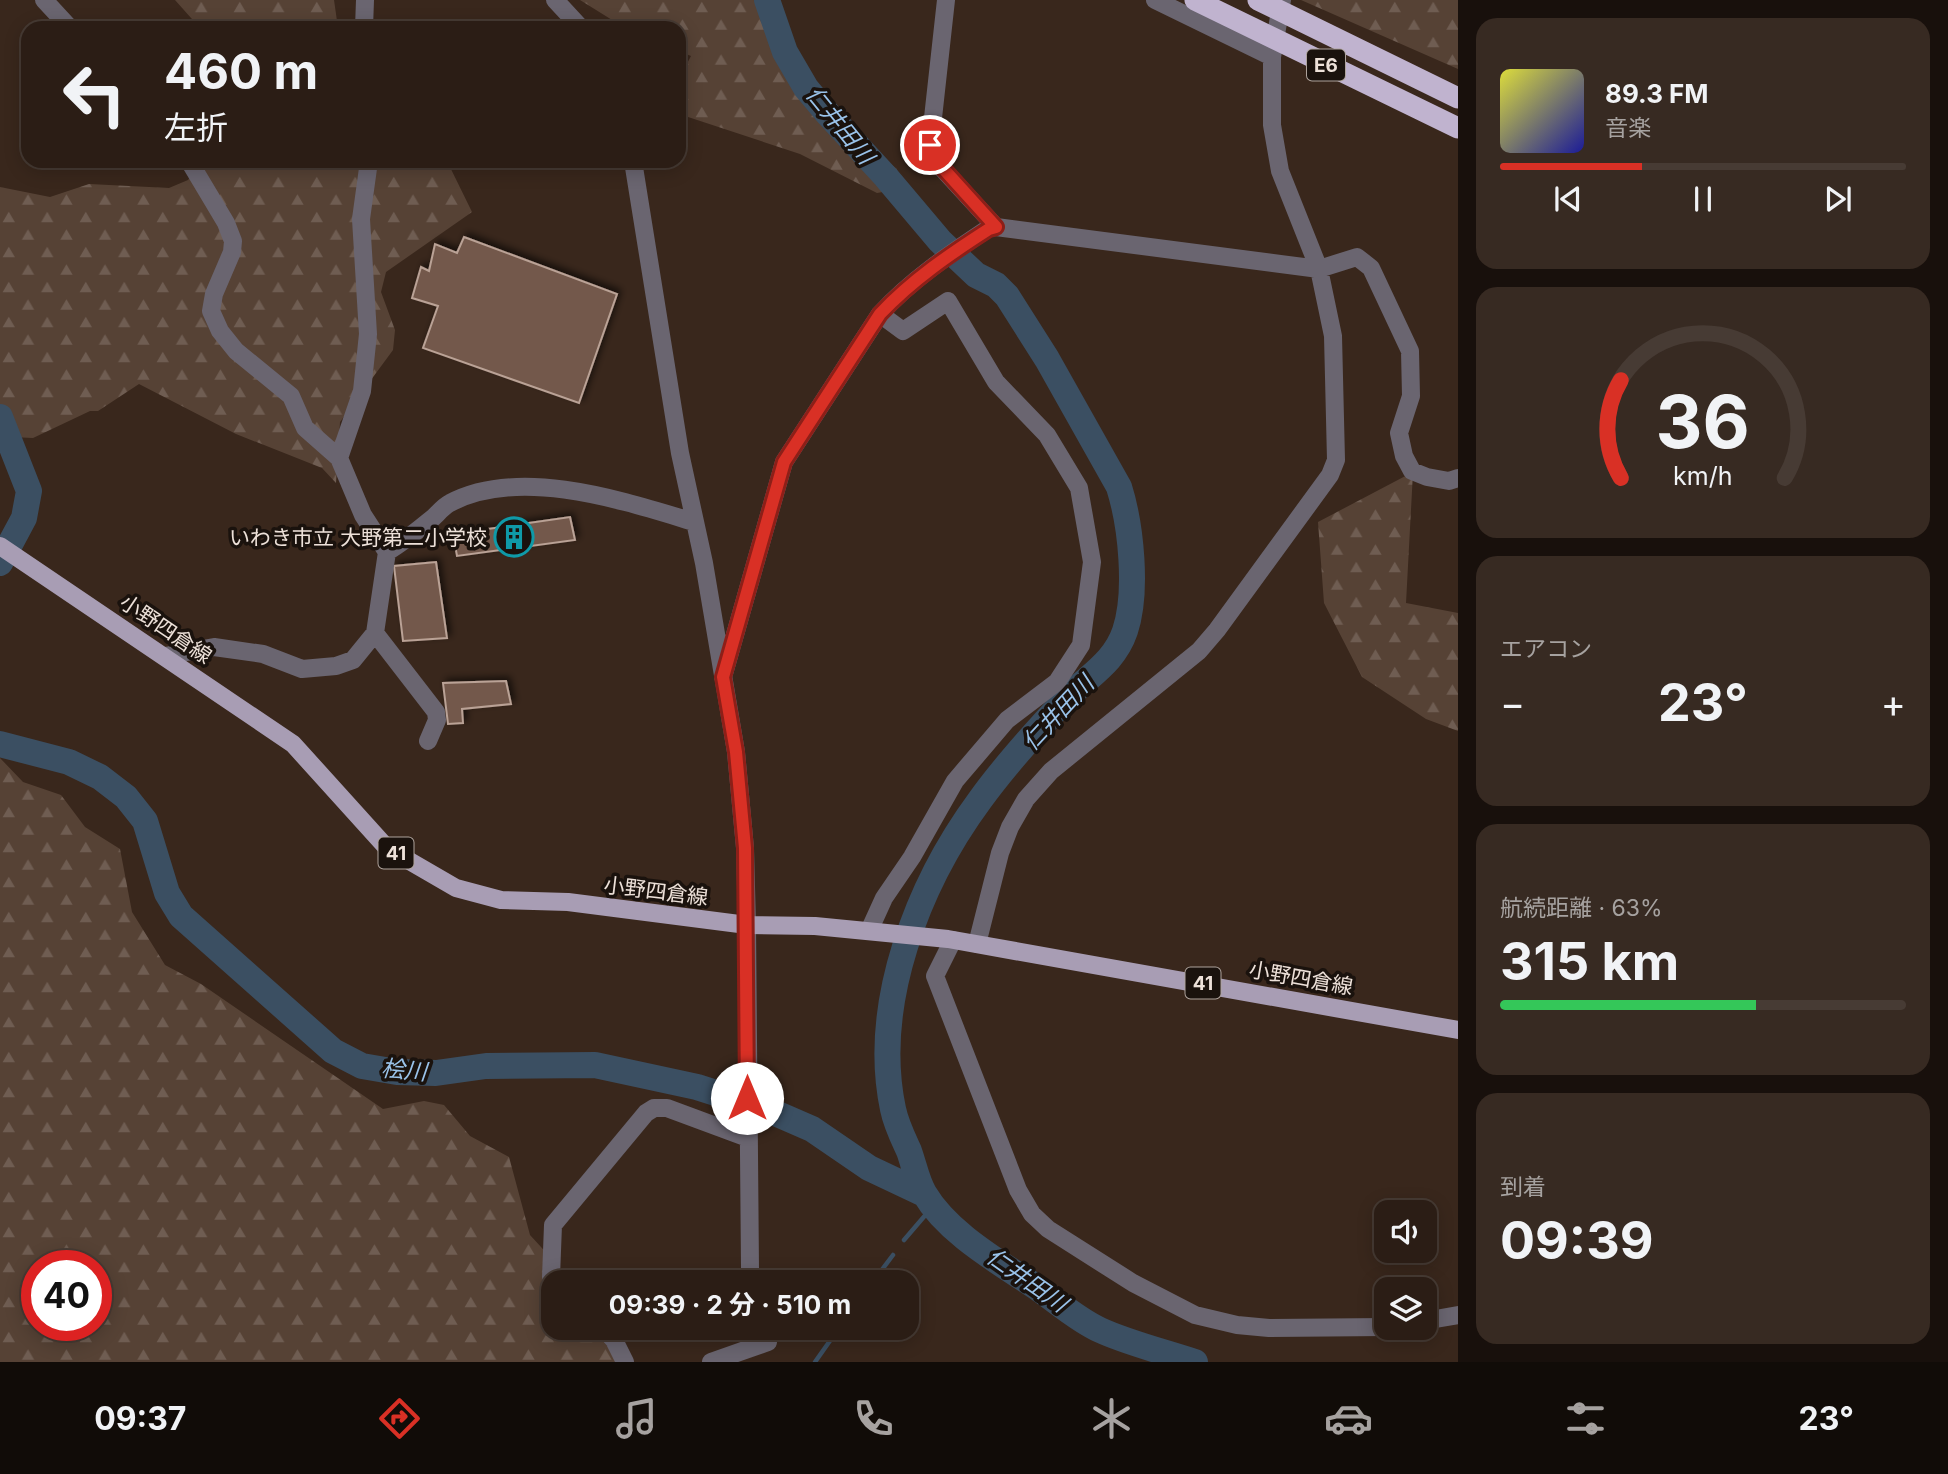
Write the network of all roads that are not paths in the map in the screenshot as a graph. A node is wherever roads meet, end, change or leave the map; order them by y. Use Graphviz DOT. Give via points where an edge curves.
graph roads {
  1 [pos="44,0"];
  2 [pos="365,0"];
  3 [pos="555,0"];
  4 [pos="946,0"];
  5 [pos="1155,0"];
  6 [pos="1195,0"];
  7 [pos="1258,0"];
  8 [pos="1282,0"];
  9 [pos="64,21"];
  10 [pos="364,21"];
  11 [pos="574,21"];
  12 [pos="1272,57"];
  13 [pos="1458,98"];
  14 [pos="1458,128"];
  15 [pos="193,168"];
  16 [pos="368,168"];
  17 [pos="634,168"];
  18 [pos="993,228"];
  19 [pos="1319,269"];
  20 [pos="880,314"];
  21 [pos="339,458"];
  22 [pos="1458,478"];
  23 [pos="694,522"];
  24 [pos="0,545"];
  25 [pos="387,552"];
  26 [pos="375,633"];
  27 [pos="165,656"];
  28 [pos="723,677"];
  29 [pos="428,741"];
  30 [pos="747,925"];
  31 [pos="869,931"];
  32 [pos="951,939"];
  33 [pos="977,944"];
  34 [pos="1458,1030"];
  35 [pos="748,1138"];
  36 [pos="551,1270"];
  37 [pos="750,1270"];
  38 [pos="1458,1315"];
  39 [pos="1437,1319"];
  40 [pos="1374,1327"];
  41 [pos="614,1340"];
  42 [pos="768,1340"];
  43 [pos="625,1362"];
  44 [pos="711,1362"];
  1 -- 9 [label="street"];
  2 -- 10 [label="street"];
  3 -- 11 [label="street"];
  4 -- 18 [label="street" via="930,145 940,165"];
  5 -- 12 [label="street"];
  6 -- 14 [label="highway, E6, bridge"];
  7 -- 13 [label="highway, E6, bridge"];
  8 -- 12 [label="street"];
  12 -- 19 [label="street" via="1272,125 1280,171"];
  15 -- 21 [label="street" via="233,241 211,311 220,331 236,351 290,396 305,428"];
  16 -- 21 [label="street" via="361,219 368,334 362,391"];
  17 -- 23 [label="street"];
  18 -- 19 [label="street"];
  18 -- 20 [label="street" via="933,265"];
  19 -- 22 [label="street" via="1357,257 1371,268 1410,351 1411,396 1399,433 1404,456 1412,471 1449,481"];
  19 -- 33 [label="street" via="1333,336 1337,442 1330,475 1199,651 1051,771 1026,799 1000,853"];
  20 -- 28 [label="street" via="784,462"];
  20 -- 31 [label="street" via="904,331 948,301 996,382 1047,436 1079,488 1092,562 1081,645 1057,682 1007,720 955,781"];
  21 -- 25 [label="street" via="363,515"];
  23 -- 25 [label="street" via="566,490 499,487 449,503"];
  23 -- 28 [label="street"];
  24 -- 27 [label="main road, 小野四倉線 / 41"];
  25 -- 26 [label="street"];
  26 -- 27 [label="street" via="353,660 336,666 302,669 263,654 214,647"];
  26 -- 29 [label="street" via="436,712"];
  27 -- 30 [label="main road, 小野四倉線 / 41" via="293,744 387,848 456,888 501,900 568,902"];
  28 -- 30 [label="street" via="736,752"];
  30 -- 31 [label="main road, 小野四倉線 / 41"];
  30 -- 35 [label="street"];
  31 -- 32 [label="main road, 小野四倉線 / 41"];
  32 -- 33 [label="main road, 小野四倉線 / 41"];
  32 -- 40 [label="street" via="935,976 1018,1190 1032,1214 1048,1229 1133,1283 1195,1315 1269,1328"];
  33 -- 34 [label="main road, 小野四倉線 / 41"];
  35 -- 36 [label="street" via="667,1108 646,1113 553,1225"];
  35 -- 37 [label="street"];
  38 -- 39 [label="street"];
  41 -- 43 [label="street"];
  42 -- 44 [label="street"];
}
